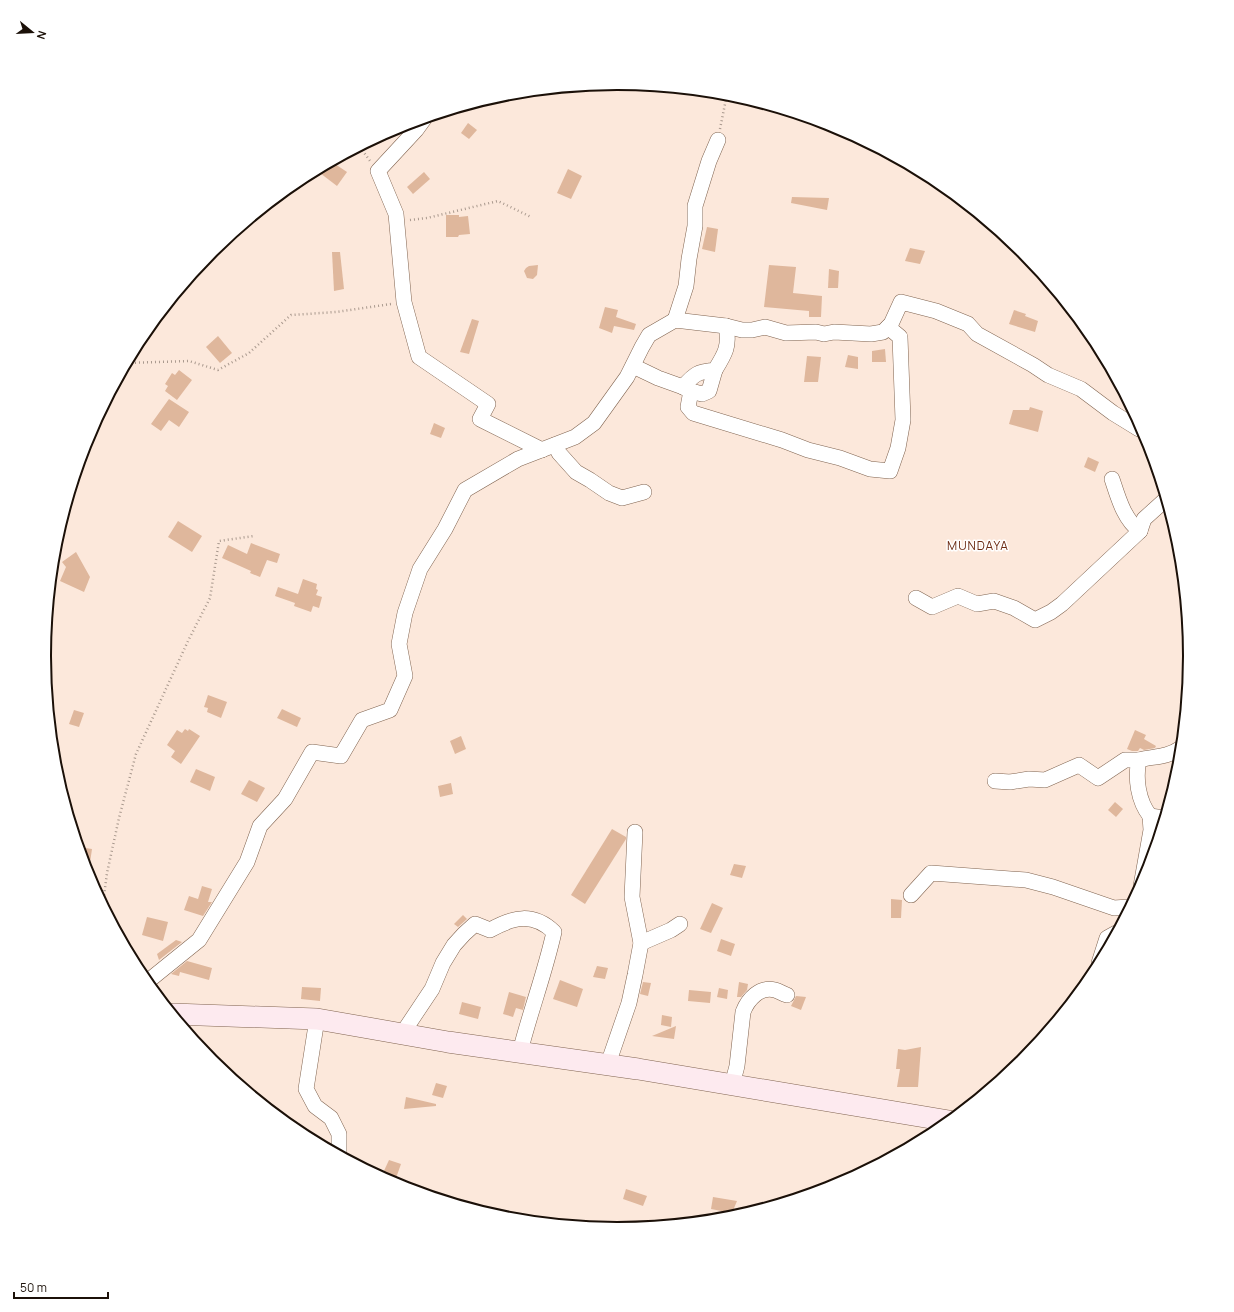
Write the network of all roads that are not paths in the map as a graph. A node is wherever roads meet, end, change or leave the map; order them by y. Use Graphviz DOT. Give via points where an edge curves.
graph roads {
  1 [pos="419,126"];
  2 [pos="718,140"];
  3 [pos="675,320"];
  4 [pos="726,326"];
  5 [pos="888,327"];
  6 [pos="633,366"];
  7 [pos="687,389"];
  8 [pos="1134,427"];
  9 [pos="548,447"];
  10 [pos="1112,479"];
  11 [pos="644,492"];
  12 [pos="1162,503"];
  13 [pos="1140,530"];
  14 [pos="916,598"];
  15 [pos="1174,752"];
  16 [pos="1139,760"];
  17 [pos="996,781"];
  18 [pos="1157,817"];
  19 [pos="635,832"];
  20 [pos="1146,856"];
  21 [pos="911,895"];
  22 [pos="1124,907"];
  23 [pos="680,924"];
  24 [pos="641,943"];
  25 [pos="152,978"];
  26 [pos="787,996"];
  27 [pos="179,1014"];
  28 [pos="317,1019"];
  29 [pos="402,1034"];
  30 [pos="520,1052"];
  31 [pos="608,1064"];
  32 [pos="732,1085"];
  33 [pos="941,1120"];
  34 [pos="339,1149"];
  1 -- 9 [label="street" via="378,170 396,214 404,302 420,357 488,404 480,419"];
  2 -- 3 [label="street" via="695,206 686,286"];
  3 -- 4 [label="street"];
  3 -- 6 [label="street" via="649,335"];
  4 -- 5 [label="street" via="742,330 765,327 786,333 824,334 871,334 883,332"];
  4 -- 7 [label="street" via="728,344 716,370 692,376"];
  5 -- 7 [label="street" via="900,337 903,420 898,448 890,471 870,469 693,413 688,407"];
  5 -- 8 [label="street" via="901,302 936,311 968,324 977,334 1041,371 1082,389"];
  6 -- 7 [label="street"];
  6 -- 9 [label="street" via="594,423 576,437"];
  9 -- 11 [label="street" via="559,453 576,472 609,493 622,498"];
  9 -- 25 [label="street" via="518,458 465,490 445,529 420,568 405,613 399,644 405,676 390,710 362,720 341,756 312,752 285,799 260,826 247,862 199,940"];
  10 -- 13 [label="street" via="1125,514 1135,528"];
  12 -- 13 [label="street" via="1144,518"];
  13 -- 14 [label="street" via="1062,604 1035,620 1014,608 994,602 977,604 958,596 932,607"];
  15 -- 16 [label="street"];
  16 -- 17 [label="street" via="1125,760 1098,778 1079,765 1045,780"];
  16 -- 18 [label="street" via="1136,770 1144,808"];
  18 -- 20 [label="street" via="1151,830"];
  19 -- 24 [label="street" via="632,897"];
  21 -- 22 [label="street" via="931,873 1026,880 1114,908"];
  23 -- 24 [label="street"];
  24 -- 31 [label="street" via="629,1003"];
  26 -- 32 [label="street" via="774,989 758,992 746,1005"];
  27 -- 28 [label="main road"];
  28 -- 29 [label="main road"];
  28 -- 34 [label="street" via="306,1089 315,1106 330,1118 339,1134"];
  29 -- 30 [label="main road"];
  29 -- 30 [label="street" via="432,989 454,945 475,924 490,930 504,922 530,918 547,925 554,932"];
  30 -- 31 [label="main road"];
  31 -- 32 [label="main road"];
  32 -- 33 [label="main road"];
}
